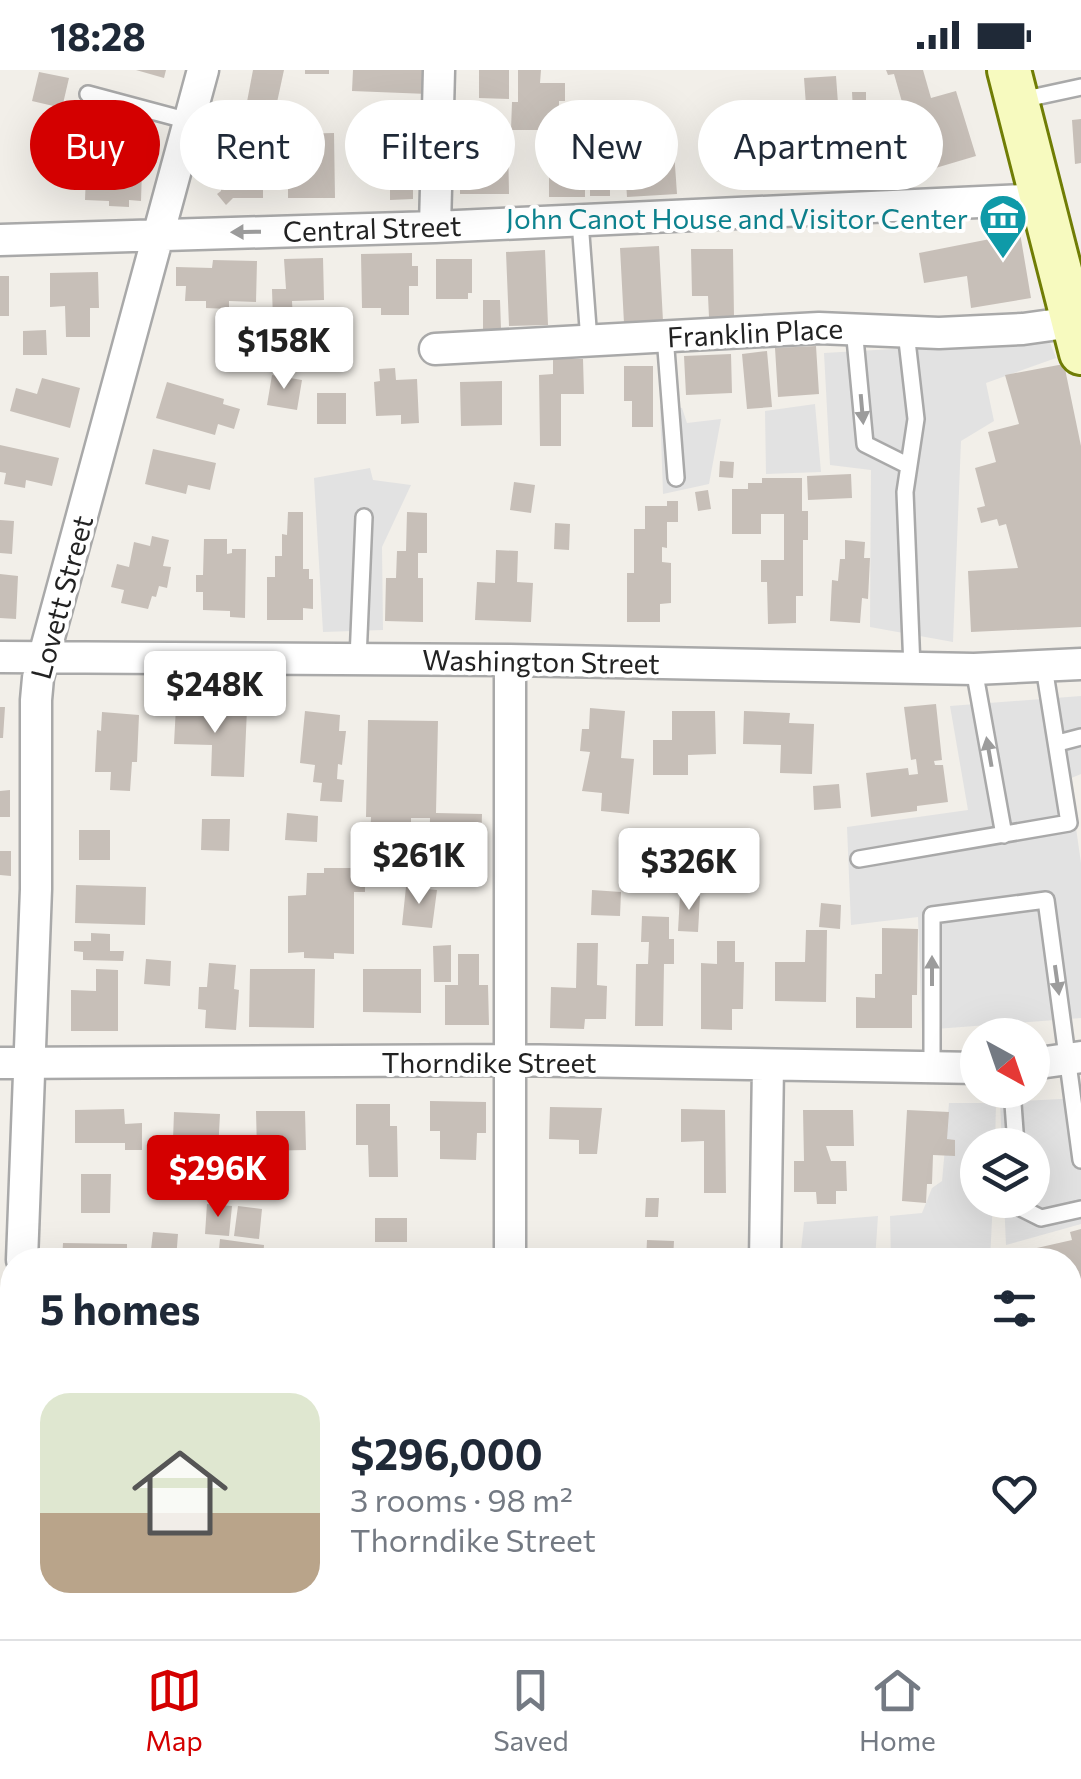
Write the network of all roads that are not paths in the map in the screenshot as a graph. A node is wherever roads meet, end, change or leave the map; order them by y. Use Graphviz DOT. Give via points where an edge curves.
graph roads {
  1 [pos="202,70"];
  2 [pos="439,70"];
  3 [pos="1081,86"];
  4 [pos="1024,88"];
  5 [pos="88,94"];
  6 [pos="194,100"];
  7 [pos="180,119"];
  8 [pos="180,156"];
  9 [pos="1043,199"];
  10 [pos="580,221"];
  11 [pos="434,227"];
  12 [pos="160,234"];
  13 [pos="0,240"];
  14 [pos="854,328"];
  15 [pos="906,332"];
  16 [pos="665,336"];
  17 [pos="1077,337"];
  18 [pos="589,341"];
  19 [pos="435,349"];
  20 [pos="907,465"];
  21 [pos="676,478"];
  22 [pos="364,517"];
  23 [pos="0,657"];
  24 [pos="43,657"];
  25 [pos="358,659"];
  26 [pos="510,660"];
  27 [pos="1081,664"];
  28 [pos="1044,666"];
  29 [pos="912,668"];
  30 [pos="974,669"];
  31 [pos="1081,738"];
  32 [pos="1058,743"];
  33 [pos="1004,834"];
  34 [pos="859,858"];
  35 [pos="1074,1058"];
  36 [pos="509,1060"];
  37 [pos="0,1063"];
  38 [pos="31,1064"];
  39 [pos="768,1066"];
  40 [pos="960,1068"];
  41 [pos="932,1069"];
  42 [pos="1081,1160"];
  43 [pos="1081,1209"];
  44 [pos="1050,1216"];
  45 [pos="23,1248"];
  46 [pos="510,1248"];
  47 [pos="766,1248"];
  1 -- 6 [label="street, Lovett Street"];
  2 -- 11 [label="street"];
  3 -- 4 [label="lane"];
  4 -- 9 [label="main road"];
  5 -- 7 [label="lane"];
  8 -- 12 [label="street, Lovett Street"];
  9 -- 10 [label="street, Central Street"];
  9 -- 17 [label="main road"];
  10 -- 11 [label="street, Central Street"];
  10 -- 18 [label="lane"];
  11 -- 12 [label="street, Central Street, one-way"];
  12 -- 13 [label="street, Central Street"];
  12 -- 24 [label="street, Lovett Street"];
  14 -- 15 [label="street, Franklin Place"];
  14 -- 16 [label="street, Franklin Place"];
  14 -- 20 [label="lane, one-way" via="865,444"];
  15 -- 17 [label="street, Franklin Place" via="1023,328"];
  15 -- 20 [label="lane" via="916,419"];
  16 -- 18 [label="street, Franklin Place"];
  16 -- 21 [label="lane"];
  18 -- 19 [label="street, Franklin Place"];
  20 -- 29 [label="lane"];
  22 -- 25 [label="lane"];
  23 -- 24 [label="street, Washington Street"];
  24 -- 25 [label="street, Washington Street"];
  24 -- 38 [label="street, Lovett Street" via="36,700"];
  25 -- 26 [label="street, Washington Street"];
  26 -- 29 [label="street, Washington Street"];
  26 -- 36 [label="street"];
  27 -- 28 [label="street, Washington Street"];
  28 -- 30 [label="street, Washington Street"];
  28 -- 32 [label="lane"];
  29 -- 30 [label="street, Washington Street"];
  33 -- 30 [label="lane, one-way"];
  31 -- 32 [label="lane"];
  32 -- 33 [label="lane" via="1070,824"];
  33 -- 34 [label="lane"];
  41 -- 35 [label="lane, one-way" via="932,915 1046,900"];
  35 -- 42 [label="lane"];
  36 -- 38 [label="street, Thorndike Street"];
  36 -- 39 [label="street, Thorndike Street"];
  36 -- 46 [label="street"];
  37 -- 38 [label="street, Thorndike Street"];
  38 -- 45 [label="street, Lovett Street"];
  39 -- 41 [label="street, Thorndike Street"];
  39 -- 47 [label="street"];
  40 -- 41 [label="street, Thorndike Street"];
  43 -- 44 [label="lane"];
}
